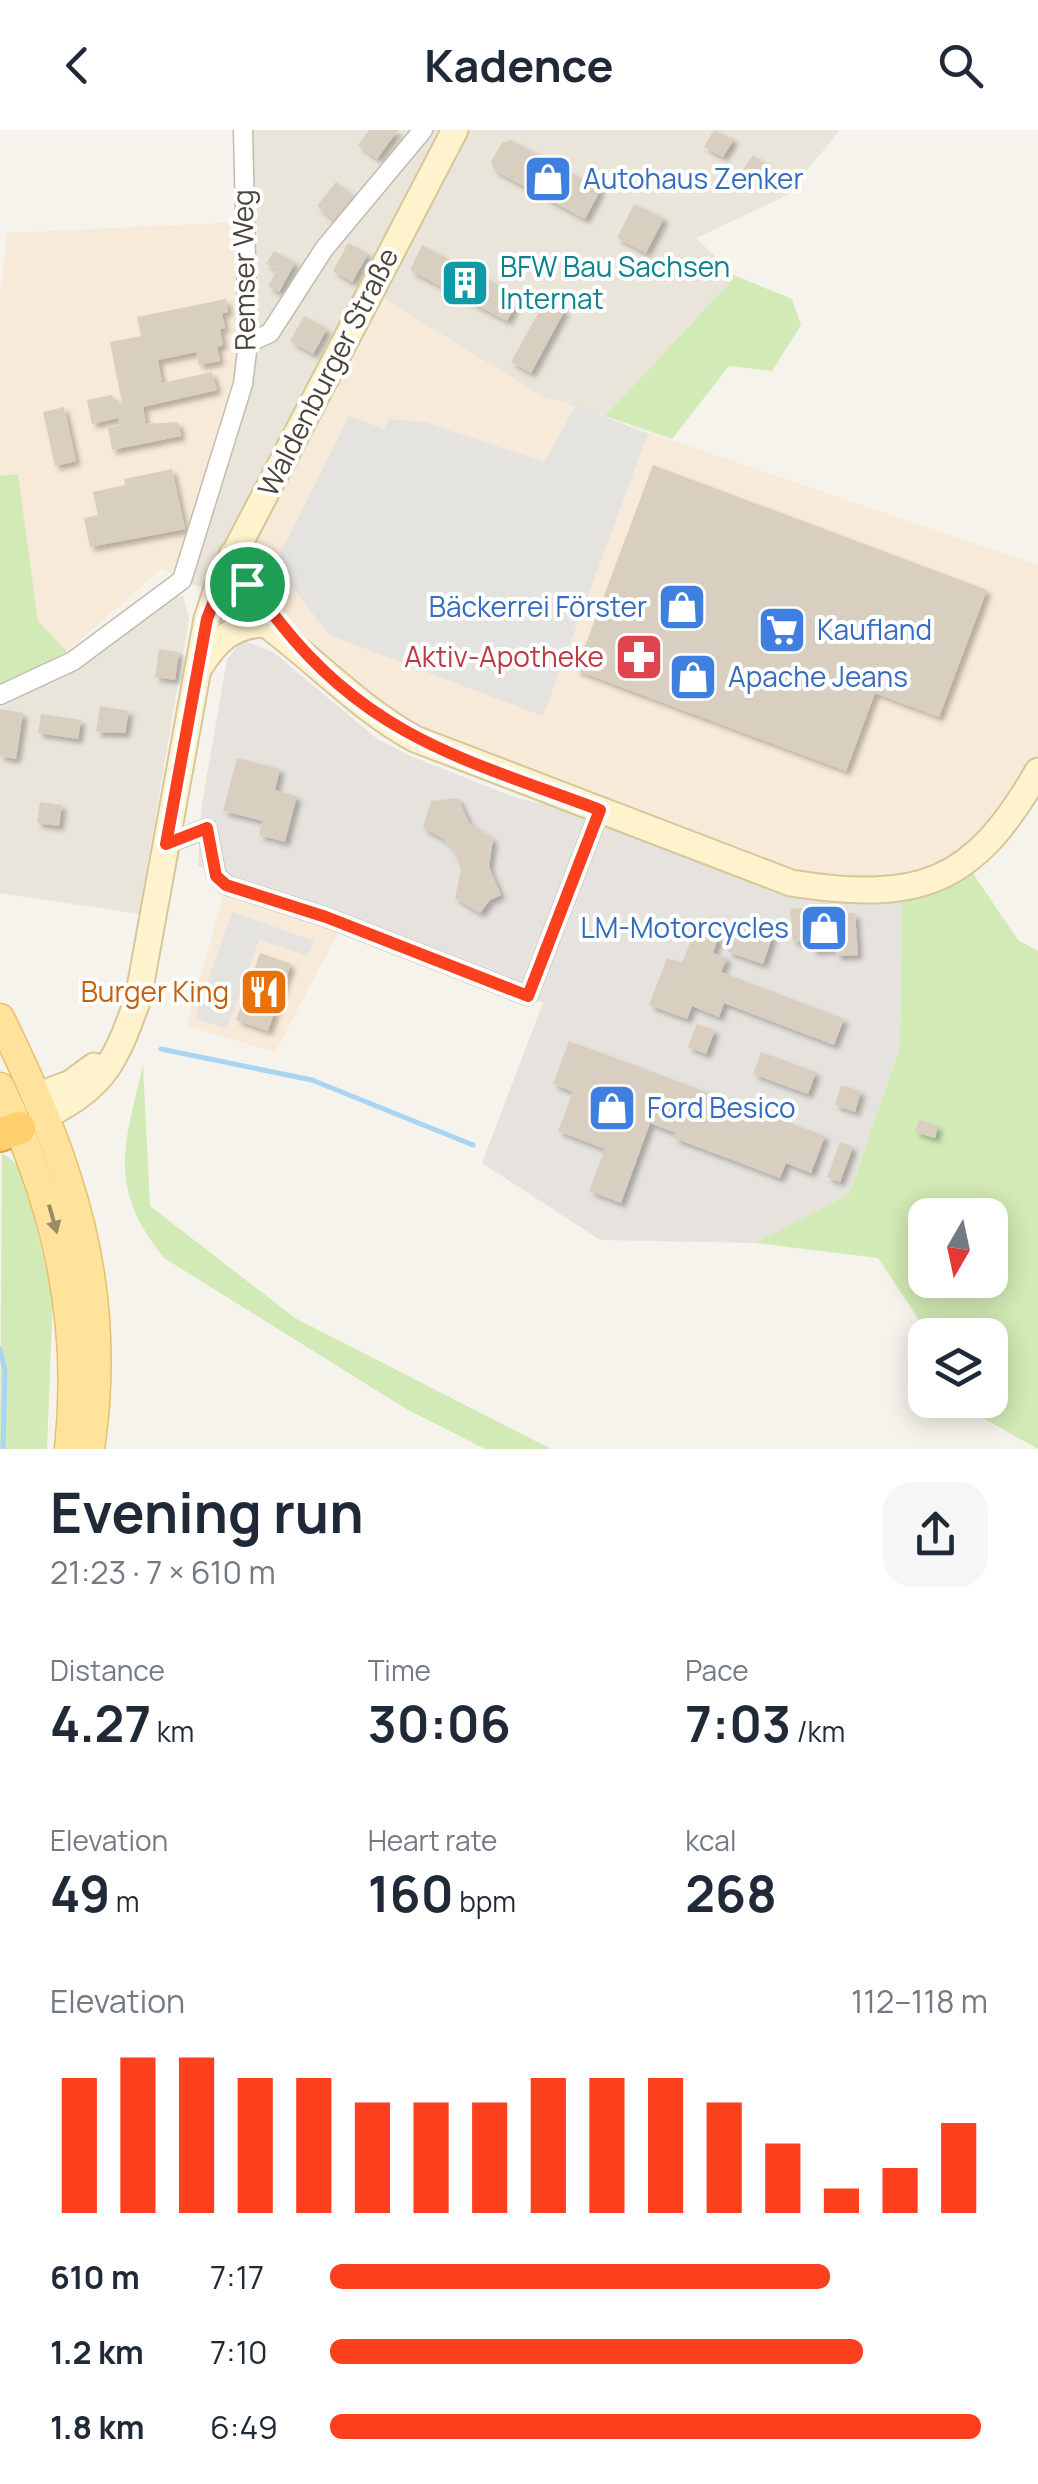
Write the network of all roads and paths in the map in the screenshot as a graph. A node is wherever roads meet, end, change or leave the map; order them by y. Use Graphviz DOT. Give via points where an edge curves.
graph roads {
  1 [pos="242,130"];
  2 [pos="423,130"];
  3 [pos="456,130"];
  4 [pos="248,343"];
  5 [pos="232,555"];
  6 [pos="182,580"];
  7 [pos="218,588"];
  8 [pos="265,616"];
  9 [pos="198,669"];
  10 [pos="0,695"];
  11 [pos="1038,772"];
  12 [pos="600,810"];
  13 [pos="166,844"];
  14 [pos="0,1018"];
  15 [pos="16,1112"];
  16 [pos="69,1449"];
  17 [pos="90,1449"];
  1 -- 4 [label="street, Remser Weg"];
  2 -- 4 [label="street" via="324,249 270,333"];
  3 -- 5 [label="street, Waldenburger Straße"];
  4 -- 6 [label="street, Remser Weg" via="243,384"];
  5 -- 7 [label="street, Waldenburger Straße"];
  5 -- 8 [label="street"];
  6 -- 7 [label="street"];
  6 -- 10 [label="street" via="72,661"];
  7 -- 8 [label="street"];
  7 -- 9 [label="street, Waldenburger Straße"];
  8 -- 9 [label="street" via="222,637"];
  8 -- 12 [label="street" via="391,726"];
  9 -- 13 [label="street, Waldenburger Straße"];
  11 -- 12 [label="street" via="1008,825 969,862 910,888 846,892 791,882"];
  12 -- 13 [label="street" via="528,996 226,885 216,876 207,828"];
  13 -- 15 [label="street, Waldenburger Straße" via="143,980 127,1028 86,1072"];
  14 -- 15 [label="main road"];
  15 -- 16 [label="main road, one-way" via="46,1194 68,1286 74,1367"];
  15 -- 17 [label="main road" via="75,1196 92,1270 100,1376"];
}
